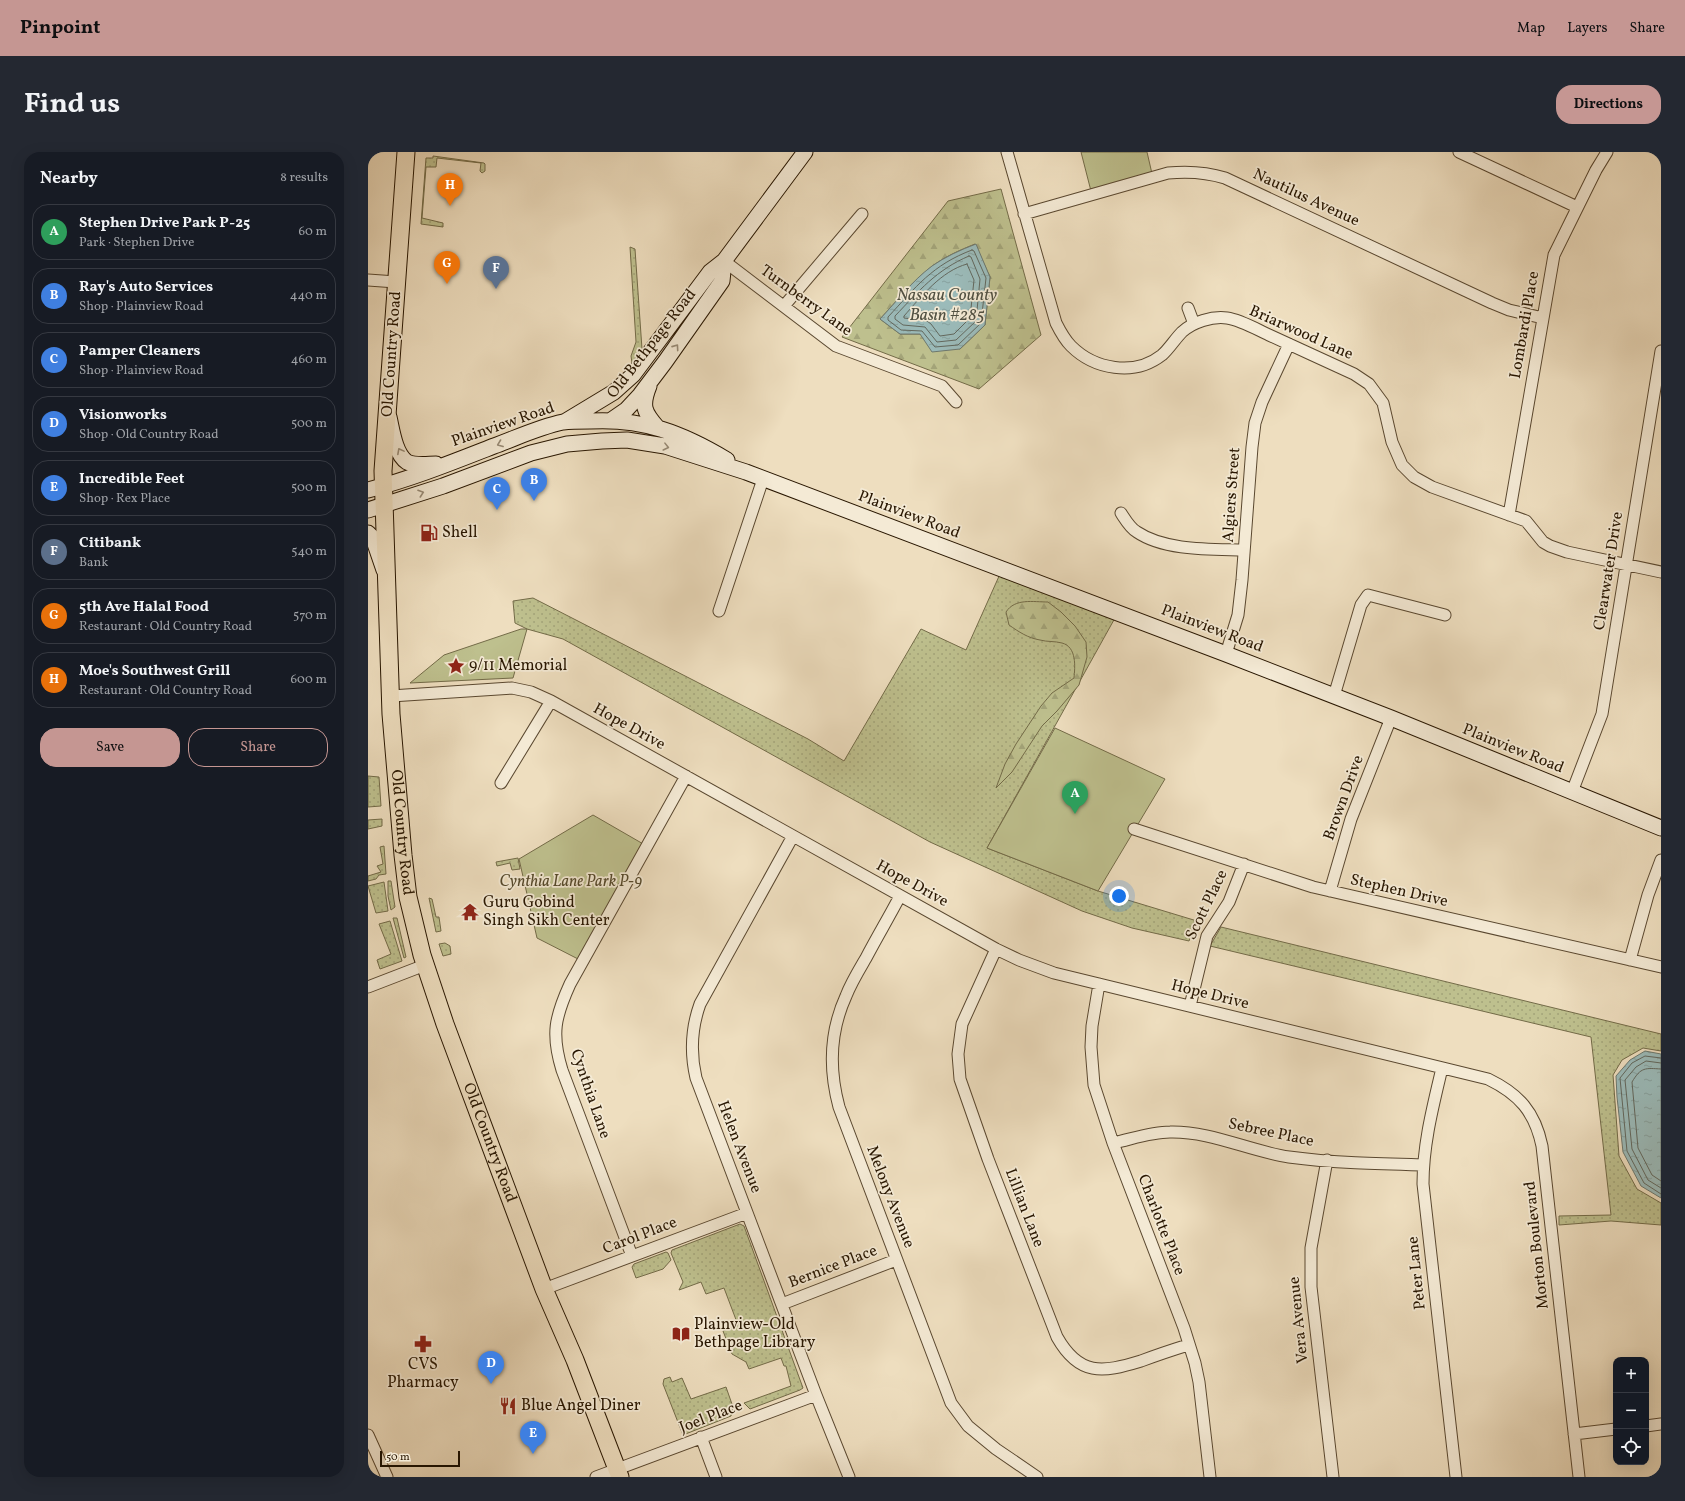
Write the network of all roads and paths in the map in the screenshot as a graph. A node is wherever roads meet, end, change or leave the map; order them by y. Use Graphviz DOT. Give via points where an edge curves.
graph roads {
  1 [pos="406,152"];
  2 [pos="805,152"];
  3 [pos="1007,152"];
  4 [pos="1460,152"];
  5 [pos="1607,152"];
  6 [pos="1473,155"];
  7 [pos="1577,207"];
  8 [pos="862,214"];
  9 [pos="1024,214"];
  10 [pos="724,261"];
  11 [pos="368,280"];
  12 [pos="396,282"];
  13 [pos="784,306"];
  14 [pos="1188,308"];
  15 [pos="1543,318"];
  16 [pos="1194,324"];
  17 [pos="1289,344"];
  18 [pos="1661,350"];
  19 [pos="633,374"];
  20 [pos="652,378"];
  21 [pos="956,402"];
  22 [pos="388,413"];
  23 [pos="613,420"];
  24 [pos="563,422"];
  25 [pos="657,427"];
  26 [pos="525,434"];
  27 [pos="627,440"];
  28 [pos="567,444"];
  29 [pos="531,453"];
  30 [pos="447,463"];
  31 [pos="746,472"];
  32 [pos="763,479"];
  33 [pos="376,488"];
  34 [pos="376,508"];
  35 [pos="1121,513"];
  36 [pos="1509,515"];
  37 [pos="368,533"];
  38 [pos="1244,550"];
  39 [pos="1626,565"];
  40 [pos="1661,572"];
  41 [pos="387,581"];
  42 [pos="719,612"];
  43 [pos="1444,615"];
  44 [pos="1226,654"];
  45 [pos="391,696"];
  46 [pos="1334,696"];
  47 [pos="551,702"];
  48 [pos="1391,718"];
  49 [pos="686,776"];
  50 [pos="501,783"];
  51 [pos="1572,792"];
  52 [pos="1661,828"];
  53 [pos="1134,829"];
  54 [pos="793,836"];
  55 [pos="1661,860"];
  56 [pos="1244,864"];
  57 [pos="1330,890"];
  58 [pos="900,896"];
  59 [pos="996,949"];
  60 [pos="1630,960"];
  61 [pos="425,965"];
  62 [pos="1661,967"];
  63 [pos="1099,984"];
  64 [pos="368,988"];
  65 [pos="1190,1006"];
  66 [pos="1442,1068"];
  67 [pos="1113,1143"];
  68 [pos="1327,1160"];
  69 [pos="1423,1165"];
  70 [pos="747,1213"];
  71 [pos="632,1256"];
  72 [pos="896,1260"];
  73 [pos="544,1289"];
  74 [pos="782,1304"];
  75 [pos="1188,1345"];
  76 [pos="816,1394"];
  77 [pos="1661,1424"];
  78 [pos="1649,1426"];
  79 [pos="1613,1429"];
  80 [pos="1574,1434"];
  81 [pos="368,1435"];
  82 [pos="701,1437"];
  83 [pos="618,1473"];
  84 [pos="387,1477"];
  85 [pos="596,1477"];
  86 [pos="716,1477"];
  87 [pos="849,1477"];
  88 [pos="1037,1477"];
  89 [pos="1210,1477"];
  90 [pos="1333,1477"];
  91 [pos="1456,1477"];
  92 [pos="1579,1477"];
  1 -- 12 [label="main road, Old Country Road"];
  2 -- 10 [label="main road, Old Bethpage Road"];
  3 -- 9 [label="street, Briarwood Lane"];
  4 -- 6 [label="street"];
  5 -- 7 [label="street, Lombardi Place"];
  6 -- 7 [label="street"];
  7 -- 15 [label="street, Lombardi Place" via="1554,255"];
  8 -- 13 [label="street"];
  9 -- 15 [label="street, Nautilus Avenue" via="1168,173 1209,173 1225,178 1492,303"];
  9 -- 16 [label="street, Briarwood Lane" via="1056,323 1070,345 1085,358 1112,368 1144,365 1162,354 1183,331"];
  10 -- 13 [label="street, Turnberry Lane"];
  10 -- 19 [label="main road, Old Bethpage Road" via="710,272"];
  20 -- 10 [label="main road, Old Bethpage Road, one-way" via="722,281"];
  11 -- 12 [label="street"];
  12 -- 22 [label="main road, Old Country Road"];
  13 -- 21 [label="street, Turnberry Lane" via="836,346 942,386"];
  14 -- 16 [label="street"];
  15 -- 36 [label="street, Lombardi Place"];
  16 -- 17 [label="street, Briarwood Lane" via="1208,318 1227,318"];
  17 -- 36 [label="street, Briarwood Lane" via="1354,374 1368,384 1383,403 1392,442 1402,465 1414,477 1432,487"];
  17 -- 38 [label="street, Algiers Street" via="1255,423"];
  18 -- 39 [label="street, Clearwater Drive"];
  19 -- 23 [label="main road" via="615,406"];
  19 -- 24 [label="main road, Old Bethpage Road" via="614,392"];
  20 -- 23 [label="main road, Old Bethpage Road" via="640,395"];
  20 -- 25 [label="main road" via="644,403 647,416"];
  30 -- 22 [label="main road, one-way" via="426,464 407,461 399,453"];
  22 -- 33 [label="main road, Old Country Road"];
  23 -- 24 [label="main road, Plainview Road"];
  23 -- 25 [label="main road, Plainview Road"];
  23 -- 27 [label="main road"];
  23 -- 28 [label="main road, Old Bethpage Road"];
  24 -- 26 [label="main road, Plainview Road"];
  25 -- 31 [label="main road, Plainview Road" via="702,445"];
  26 -- 29 [label="main road"];
  26 -- 30 [label="main road, Plainview Road, one-way"];
  27 -- 28 [label="main road, Plainview Road"];
  27 -- 31 [label="main road, Plainview Road, one-way" via="665,446"];
  28 -- 29 [label="main road, Plainview Road"];
  34 -- 29 [label="main road, Plainview Road, one-way"];
  30 -- 33 [label="main road, Plainview Road"];
  31 -- 32 [label="main road, Plainview Road"];
  32 -- 42 [label="street"];
  32 -- 44 [label="main road, Plainview Road"];
  33 -- 34 [label="main road, Old Country Road"];
  34 -- 41 [label="main road, Old Country Road"];
  35 -- 38 [label="street" via="1135,531 1155,542"];
  36 -- 39 [label="street, Briarwood Lane" via="1526,521 1543,542 1550,546"];
  37 -- 41 [label="main road" via="373,538"];
  38 -- 44 [label="street, Algiers Street" via="1238,615"];
  39 -- 40 [label="street, Briarwood Lane"];
  39 -- 51 [label="street, Clearwater Drive" via="1602,714"];
  41 -- 45 [label="main road, Old Country Road"];
  43 -- 46 [label="street" via="1368,595 1361,604"];
  44 -- 46 [label="main road, Plainview Road"];
  45 -- 47 [label="street, Hope Drive" via="512,688 530,692"];
  45 -- 61 [label="main road, Old Country Road" via="404,874"];
  46 -- 48 [label="main road, Plainview Road"];
  47 -- 49 [label="street, Hope Drive"];
  47 -- 50 [label="street"];
  48 -- 51 [label="main road, Plainview Road"];
  48 -- 57 [label="street, Brown Drive" via="1351,819"];
  49 -- 54 [label="street, Hope Drive"];
  49 -- 71 [label="street, Cynthia Lane" via="570,984 559,1010 555,1029 557,1055 562,1070"];
  51 -- 52 [label="main road, Plainview Road"];
  53 -- 56 [label="street, Stephen Drive"];
  54 -- 58 [label="street, Hope Drive"];
  54 -- 70 [label="street, Helen Avenue" via="700,1004 694,1019 691,1039 696,1078"];
  55 -- 60 [label="street" via="1648,895"];
  56 -- 57 [label="street, Stephen Drive" via="1313,887"];
  56 -- 65 [label="street, Scott Place" via="1229,902 1207,936"];
  57 -- 60 [label="street, Stephen Drive"];
  58 -- 59 [label="street, Hope Drive"];
  58 -- 72 [label="street, Melony Avenue" via="838,1015 832,1064 839,1107"];
  59 -- 63 [label="street, Hope Drive" via="1054,973"];
  59 -- 75 [label="street, Lillian Lane" via="962,1024 958,1054 960,1079 1057,1337 1073,1359 1086,1367 1102,1370 1120,1368"];
  60 -- 62 [label="street, Stephen Drive"];
  61 -- 64 [label="street"];
  61 -- 73 [label="main road, Old Country Road"];
  63 -- 65 [label="street, Hope Drive"];
  63 -- 67 [label="street, Charlotte Place" via="1092,1026 1091,1066 1099,1103"];
  65 -- 66 [label="street, Hope Drive"];
  66 -- 69 [label="street, Peter Lane" via="1427,1133"];
  66 -- 80 [label="street, Morton Boulevard" via="1488,1079 1505,1088 1520,1100 1539,1133"];
  67 -- 68 [label="street, Sebree Place" via="1153,1133 1182,1132 1210,1136 1289,1157"];
  67 -- 75 [label="street, Charlotte Place" via="1184,1328"];
  68 -- 69 [label="street, Sebree Place"];
  68 -- 90 [label="street, Vera Avenue" via="1310,1262"];
  69 -- 91 [label="street, Peter Lane" via="1425,1206"];
  70 -- 71 [label="street, Carol Place"];
  70 -- 74 [label="street, Helen Avenue"];
  71 -- 73 [label="street, Carol Place"];
  72 -- 74 [label="street, Bernice Place"];
  72 -- 88 [label="street, Melony Avenue" via="951,1403 968,1426"];
  73 -- 83 [label="main road, Old Country Road" via="575,1360"];
  74 -- 76 [label="street, Helen Avenue"];
  75 -- 89 [label="street, Charlotte Place" via="1199,1382"];
  76 -- 82 [label="street, Joel Place"];
  76 -- 87 [label="street, Helen Avenue"];
  77 -- 78 [label="street"];
  79 -- 80 [label="street"];
  80 -- 92 [label="street, Morton Boulevard"];
  81 -- 84 [label="street"];
  82 -- 83 [label="street, Joel Place"];
  82 -- 86 [label="street"];
  83 -- 85 [label="street, Joel Place"];
}
